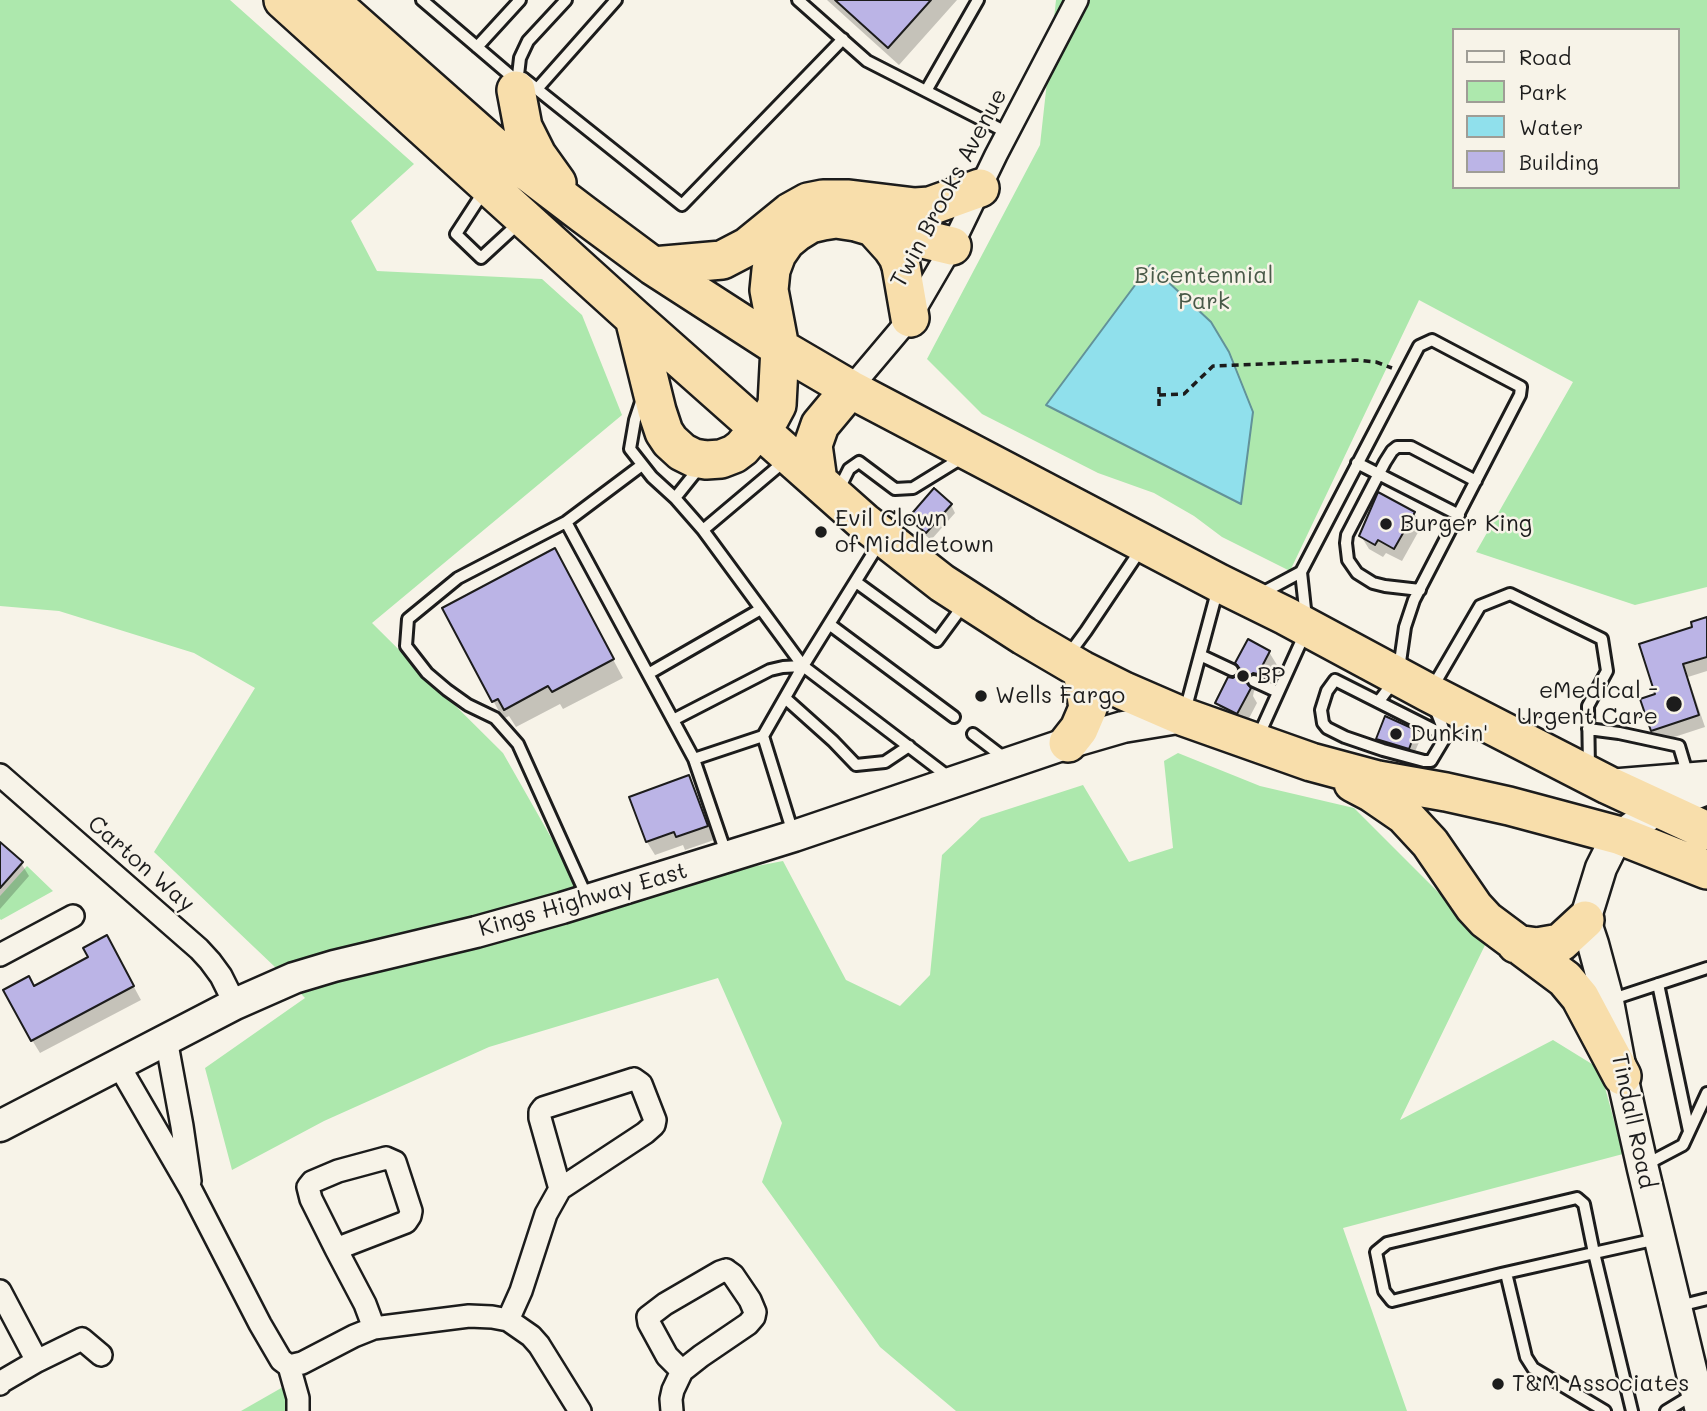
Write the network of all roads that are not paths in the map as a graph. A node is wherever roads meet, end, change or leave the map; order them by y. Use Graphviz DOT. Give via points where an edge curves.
graph roads {
  1 [pos="283,0"];
  2 [pos="329,0"];
  3 [pos="422,0"];
  4 [pos="520,0"];
  5 [pos="566,0"];
  6 [pos="616,0"];
  7 [pos="798,0"];
  8 [pos="978,0"];
  9 [pos="1077,0"];
  10 [pos="842,39"];
  11 [pos="477,47"];
  12 [pos="522,83"];
  13 [pos="926,91"];
  14 [pos="1008,133"];
  15 [pos="488,186"];
  16 [pos="980,188"];
  17 [pos="573,207"];
  18 [pos="524,218"];
  19 [pos="873,227"];
  20 [pos="952,246"];
  21 [pos="653,266"];
  22 [pos="634,318"];
  23 [pos="910,318"];
  24 [pos="780,348"];
  25 [pos="649,377"];
  26 [pos="850,389"];
  27 [pos="759,428"];
  28 [pos="971,453"];
  29 [pos="790,457"];
  30 [pos="706,460"];
  31 [pos="1357,463"];
  32 [pos="642,465"];
  33 [pos="1378,474"];
  34 [pos="1476,481"];
  35 [pos="827,489"];
  36 [pos="675,498"];
  37 [pos="1459,515"];
  38 [pos="566,522"];
  39 [pos="703,530"];
  40 [pos="884,537"];
  41 [pos="1145,544"];
  42 [pos="1301,572"];
  43 [pos="856,582"];
  44 [pos="1420,590"];
  45 [pos="1235,591"];
  46 [pos="968,600"];
  47 [pos="761,609"];
  48 [pos="829,624"];
  49 [pos="1307,627"];
  50 [pos="1200,655"];
  51 [pos="1073,665"];
  52 [pos="803,666"];
  53 [pos="1232,670"];
  54 [pos="648,674"];
  55 [pos="1254,681"];
  56 [pos="1402,690"];
  57 [pos="1278,692"];
  58 [pos="785,698"];
  59 [pos="1184,717"];
  60 [pos="954,718"];
  61 [pos="673,720"];
  62 [pos="1588,729"];
  63 [pos="973,734"];
  64 [pos="763,736"];
  65 [pos="1446,736"];
  66 [pos="1068,743"];
  67 [pos="1255,743"];
  68 [pos="909,747"];
  69 [pos="694,759"];
  70 [pos="1012,762"];
  71 [pos="1311,762"];
  72 [pos="1374,764"];
  73 [pos="0,775"];
  74 [pos="1599,779"];
  75 [pos="1701,781"];
  76 [pos="955,782"];
  77 [pos="1658,808"];
  78 [pos="1707,831"];
  79 [pos="794,836"];
  80 [pos="1621,836"];
  81 [pos="728,857"];
  82 [pos="1707,870"];
  83 [pos="589,900"];
  84 [pos="74,916"];
  85 [pos="1585,920"];
  86 [pos="1516,944"];
  87 [pos="0,955"];
  88 [pos="1707,968"];
  89 [pos="1658,984"];
  90 [pos="1607,1001"];
  91 [pos="235,1004"];
  92 [pos="166,1040"];
  93 [pos="118,1064"];
  94 [pos="1622,1076"];
  95 [pos="1707,1093"];
  96 [pos="0,1126"];
  97 [pos="1689,1131"];
  98 [pos="1642,1166"];
  99 [pos="560,1189"];
  100 [pos="191,1190"];
  101 [pos="1660,1238"];
  102 [pos="336,1249"];
  103 [pos="1594,1253"];
  104 [pos="1506,1273"];
  105 [pos="0,1291"];
  106 [pos="1707,1299"];
  107 [pos="1676,1307"];
  108 [pos="508,1320"];
  109 [pos="374,1328"];
  110 [pos="101,1355"];
  111 [pos="37,1361"];
  112 [pos="289,1366"];
  113 [pos="682,1371"];
  114 [pos="0,1384"];
  115 [pos="1699,1402"];
  116 [pos="298,1411"];
  117 [pos="580,1411"];
  118 [pos="672,1411"];
  119 [pos="1605,1411"];
  120 [pos="1632,1411"];
  121 [pos="1666,1411"];
  1 -- 15 [label="highway"];
  2 -- 17 [label="highway" via="495,147"];
  3 -- 11 [label="lane"];
  4 -- 11 [label="lane"];
  5 -- 12 [label="lane" via="528,41 520,58"];
  6 -- 12 [label="lane"];
  7 -- 10 [label="lane"];
  8 -- 13 [label="lane"];
  9 -- 14 [label="street, Twin Brooks Avenue"];
  10 -- 12 [label="lane" via="682,205"];
  10 -- 13 [label="lane" via="867,61"];
  11 -- 12 [label="lane"];
  12 -- 17 [label="highway" via="523,127"];
  13 -- 14 [label="lane"];
  14 -- 16 [label="street, Twin Brooks Avenue"];
  15 -- 18 [label="highway"];
  15 -- 18 [label="lane" via="456,234 481,258"];
  16 -- 20 [label="street, Twin Brooks Avenue"];
  16 -- 21 [label="highway" via="930,206 849,199 808,202 722,260"];
  17 -- 21 [label="highway"];
  18 -- 22 [label="highway"];
  19 -- 20 [label="highway"];
  19 -- 23 [label="highway" via="898,257"];
  19 -- 24 [label="highway" via="836,219 823,221 786,241 771,270 769,290"];
  20 -- 23 [label="street, Twin Brooks Avenue"];
  21 -- 24 [label="highway"];
  22 -- 25 [label="highway"];
  22 -- 27 [label="highway"];
  23 -- 26 [label="street, Twin Brooks Avenue"];
  24 -- 26 [label="highway"];
  24 -- 27 [label="highway" via="777,405"];
  25 -- 30 [label="highway" via="670,441 682,452"];
  25 -- 32 [label="lane" via="631,449"];
  26 -- 28 [label="highway"];
  26 -- 35 [label="highway" via="820,425 813,445"];
  27 -- 29 [label="highway"];
  27 -- 30 [label="highway" via="734,454"];
  28 -- 35 [label="lane" via="914,488 895,489 859,462"];
  28 -- 41 [label="highway"];
  29 -- 35 [label="highway"];
  29 -- 39 [label="lane"];
  30 -- 36 [label="lane"];
  31 -- 33 [label="lane"];
  31 -- 34 [label="lane" via="1419,346 1432,340 1521,387"];
  31 -- 42 [label="lane"];
  32 -- 36 [label="lane"];
  32 -- 38 [label="lane"];
  33 -- 34 [label="lane" via="1392,451 1404,446"];
  33 -- 37 [label="lane"];
  33 -- 44 [label="lane" via="1347,535 1348,560 1357,573 1374,583"];
  34 -- 37 [label="lane"];
  35 -- 40 [label="highway"];
  36 -- 39 [label="lane"];
  37 -- 44 [label="lane"];
  38 -- 54 [label="lane"];
  38 -- 83 [label="lane" via="458,578 408,619 406,646 427,673 468,705 495,718 518,744"];
  39 -- 47 [label="lane"];
  40 -- 43 [label="lane"];
  40 -- 46 [label="highway"];
  41 -- 45 [label="highway"];
  41 -- 51 [label="lane" via="1086,631"];
  42 -- 45 [label="lane"];
  42 -- 49 [label="lane"];
  43 -- 46 [label="lane" via="937,641"];
  43 -- 48 [label="lane"];
  44 -- 56 [label="lane" via="1405,627"];
  45 -- 49 [label="highway"];
  45 -- 50 [label="lane"];
  46 -- 51 [label="highway"];
  47 -- 52 [label="lane"];
  47 -- 54 [label="lane"];
  48 -- 52 [label="lane"];
  48 -- 60 [label="lane"];
  49 -- 56 [label="highway"];
  49 -- 57 [label="lane"];
  50 -- 53 [label="lane"];
  50 -- 59 [label="lane"];
  51 -- 59 [label="highway"];
  51 -- 66 [label="highway" via="1088,708"];
  52 -- 58 [label="lane"];
  52 -- 61 [label="lane" via="770,670"];
  52 -- 68 [label="lane"];
  54 -- 61 [label="lane"];
  55 -- 57 [label="lane"];
  56 -- 62 [label="lane" via="1480,606 1510,594 1602,639 1607,671 1588,706"];
  56 -- 65 [label="lane"];
  56 -- 65 [label="lane"];
  56 -- 72 [label="lane" via="1335,680 1327,691 1321,710 1323,723"];
  56 -- 74 [label="highway"];
  57 -- 67 [label="lane"];
  58 -- 64 [label="lane"];
  58 -- 68 [label="lane" via="856,765 886,762"];
  59 -- 66 [label="street, Kings Highway East" via="1123,727"];
  59 -- 67 [label="highway"];
  61 -- 69 [label="lane"];
  62 -- 74 [label="lane"];
  62 -- 75 [label="lane" via="1679,746"];
  63 -- 70 [label="lane"];
  64 -- 69 [label="lane"];
  64 -- 79 [label="lane"];
  65 -- 72 [label="lane" via="1431,761"];
  66 -- 70 [label="street, Kings Highway East"];
  67 -- 71 [label="highway"];
  68 -- 76 [label="lane"];
  69 -- 81 [label="lane"];
  70 -- 76 [label="street, Kings Highway East"];
  71 -- 72 [label="highway"];
  71 -- 86 [label="highway" via="1404,815 1430,843 1474,907"];
  72 -- 80 [label="highway" via="1446,792"];
  73 -- 91 [label="street, Carton Way" via="199,949"];
  74 -- 75 [label="street"];
  74 -- 77 [label="highway"];
  75 -- 77 [label="street"];
  76 -- 79 [label="street, Kings Highway East"];
  77 -- 78 [label="highway"];
  77 -- 80 [label="street"];
  79 -- 81 [label="street, Kings Highway East"];
  80 -- 82 [label="highway"];
  80 -- 85 [label="street" via="1601,868"];
  81 -- 83 [label="street, Kings Highway East"];
  83 -- 91 [label="street, Kings Highway East" via="314,972"];
  84 -- 87 [label="street"];
  85 -- 86 [label="highway" via="1560,943"];
  85 -- 90 [label="street, Tindall Road"];
  86 -- 94 [label="highway" via="1565,979 1580,997"];
  88 -- 89 [label="lane"];
  89 -- 90 [label="lane"];
  89 -- 97 [label="lane"];
  90 -- 94 [label="street, Tindall Road"];
  91 -- 92 [label="street, Kings Highway East"];
  92 -- 93 [label="street, Kings Highway East"];
  92 -- 100 [label="street"];
  93 -- 96 [label="street, Kings Highway East"];
  93 -- 100 [label="street"];
  94 -- 98 [label="street, Tindall Road"];
  95 -- 97 [label="lane"];
  97 -- 98 [label="lane" via="1683,1145"];
  98 -- 101 [label="street, Tindall Road"];
  99 -- 99 [label="street" via="540,1112 629,1080 641,1084 654,1125"];
  99 -- 108 [label="street" via="546,1214"];
  100 -- 112 [label="street" via="260,1324"];
  101 -- 103 [label="lane"];
  101 -- 107 [label="street, Tindall Road"];
  102 -- 102 [label="street" via="308,1187 338,1171 386,1158 395,1163 411,1211 406,1222"];
  102 -- 109 [label="street"];
  103 -- 104 [label="lane"];
  103 -- 104 [label="lane" via="1584,1204 1577,1198 1387,1243 1376,1252 1384,1291 1392,1301"];
  103 -- 120 [label="lane"];
  104 -- 119 [label="lane" via="1526,1357 1533,1368"];
  105 -- 111 [label="street"];
  106 -- 107 [label="lane"];
  107 -- 115 [label="street, Tindall Road"];
  108 -- 109 [label="street" via="469,1316"];
  108 -- 117 [label="street" via="539,1345"];
  109 -- 112 [label="street"];
  110 -- 111 [label="street" via="82,1339"];
  111 -- 114 [label="street"];
  112 -- 116 [label="street"];
  113 -- 113 [label="street" via="667,1356 648,1317 726,1270 750,1300 754,1317"];
  113 -- 118 [label="street" via="673,1390"];
  115 -- 121 [label="lane"];
}
